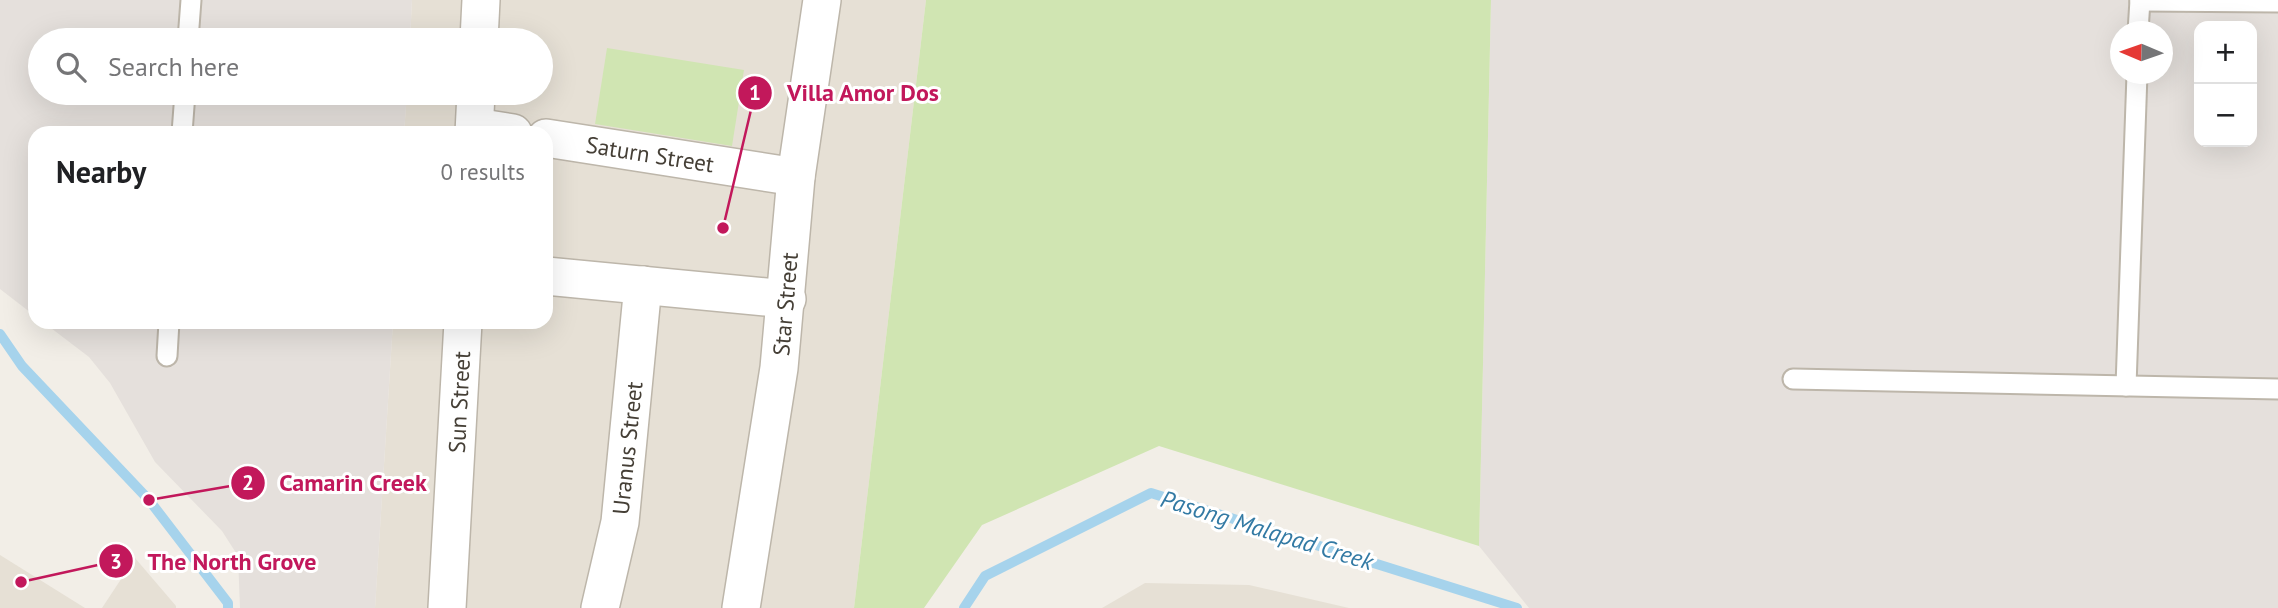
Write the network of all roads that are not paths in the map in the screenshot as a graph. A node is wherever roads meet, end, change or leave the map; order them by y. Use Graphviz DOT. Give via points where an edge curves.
graph roads {
  1 [pos="191,0"];
  2 [pos="481,0"];
  3 [pos="822,0"];
  4 [pos="2140,1"];
  5 [pos="2278,2"];
  6 [pos="2139,21"];
  7 [pos="189,28"];
  8 [pos="480,28"];
  9 [pos="2137,84"];
  10 [pos="184,105"];
  11 [pos="475,118"];
  12 [pos="183,126"];
  13 [pos="495,126"];
  14 [pos="553,139"];
  15 [pos="796,177"];
  16 [pos="553,277"];
  17 [pos="643,285"];
  18 [pos="787,299"];
  19 [pos="169,329"];
  20 [pos="463,329"];
  21 [pos="167,356"];
  22 [pos="1793,379"];
  23 [pos="2126,386"];
  24 [pos="2278,389"];
  25 [pos="447,608"];
  26 [pos="600,608"];
  27 [pos="741,608"];
  1 -- 7 [label="lane"];
  2 -- 8 [label="street"];
  3 -- 15 [label="street, Star Street"];
  4 -- 5 [label="lane"];
  4 -- 6 [label="lane"];
  9 -- 23 [label="lane"];
  10 -- 12 [label="lane"];
  11 -- 13 [label="street"];
  14 -- 15 [label="street, Saturn Street"];
  15 -- 18 [label="street, Star Street"];
  16 -- 17 [label="street"];
  17 -- 18 [label="street"];
  17 -- 26 [label="street, Uranus Street" via="620,523"];
  18 -- 27 [label="street, Star Street"];
  19 -- 21 [label="lane"];
  20 -- 25 [label="street, Sun Street"];
  22 -- 23 [label="lane"];
  23 -- 24 [label="lane"];
}
